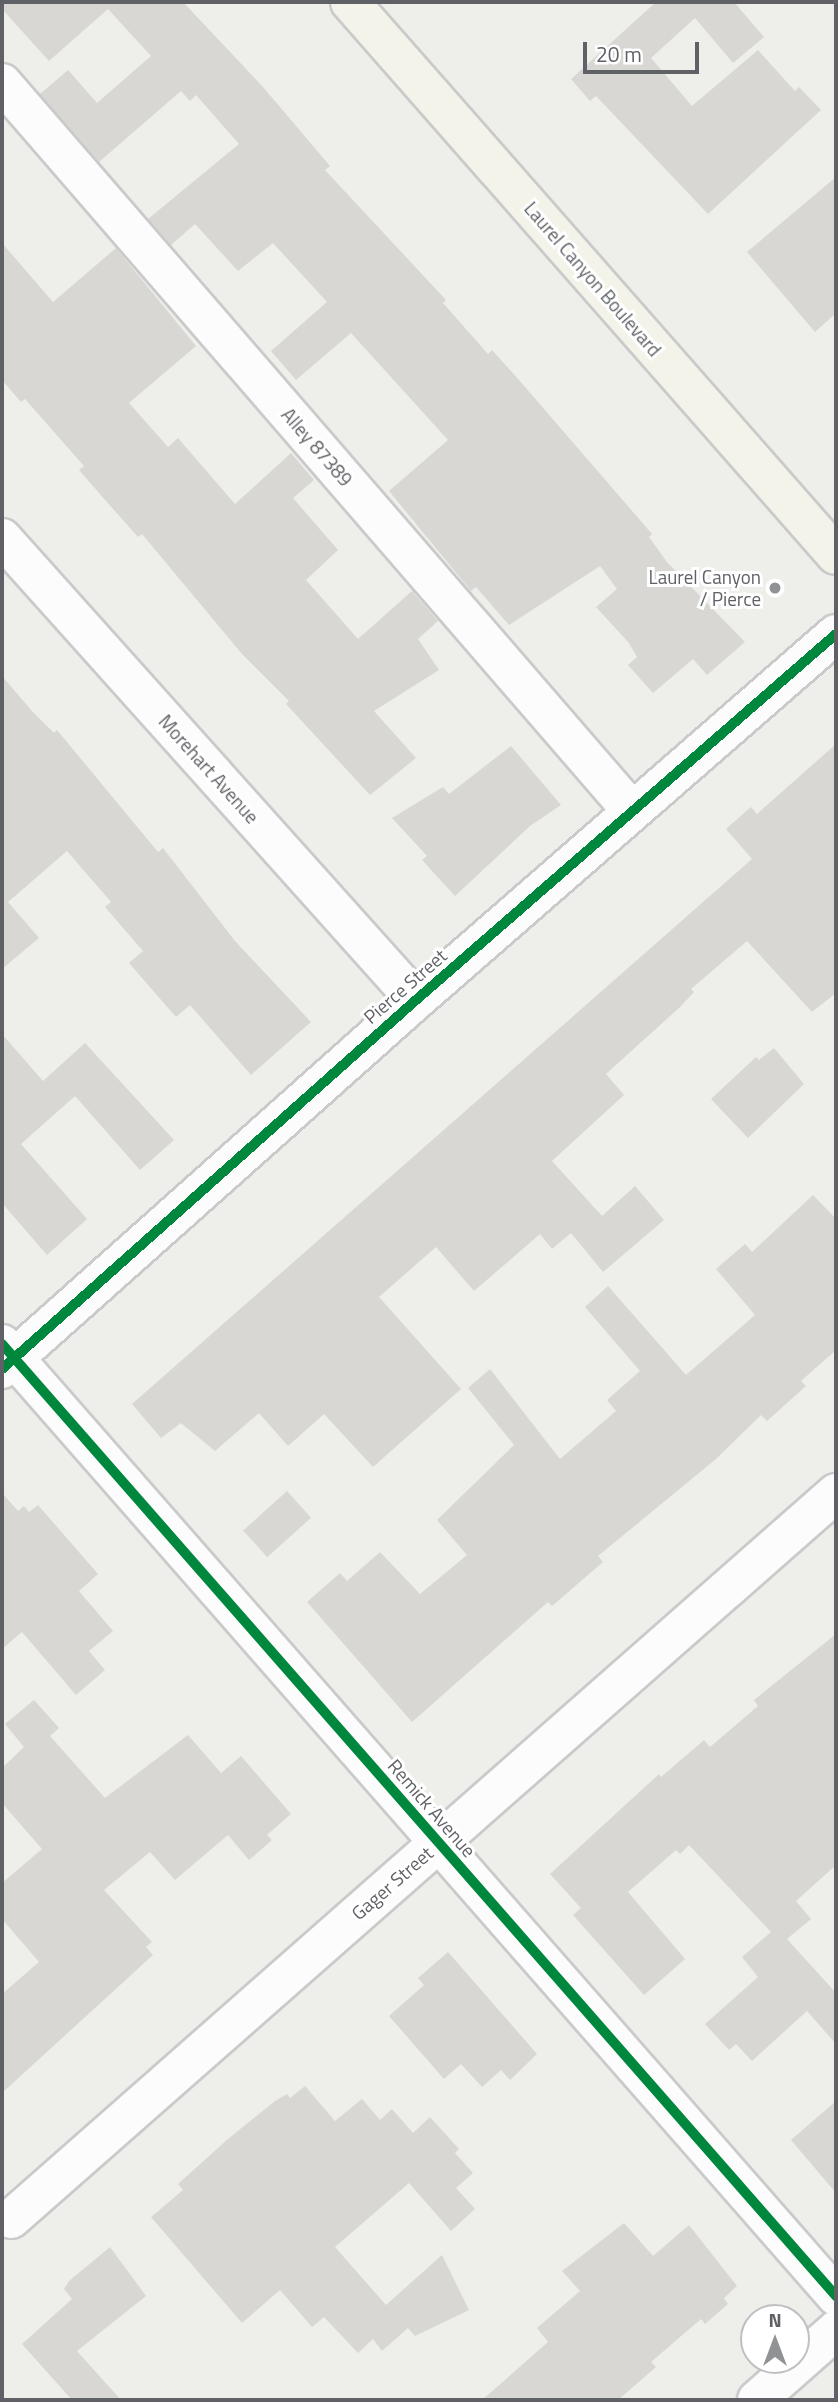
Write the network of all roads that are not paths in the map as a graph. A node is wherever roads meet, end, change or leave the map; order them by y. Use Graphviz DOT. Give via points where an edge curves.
graph roads {
  1 [pos="349,2"];
  2 [pos="2,83"];
  3 [pos="2,538"];
  4 [pos="836,555"];
  5 [pos="836,634"];
  6 [pos="632,811"];
  7 [pos="415,1000"];
  8 [pos="6,1357"];
  9 [pos="836,1493"];
  10 [pos="439,1842"];
  11 [pos="11,2219"];
  12 [pos="836,2296"];
  13 [pos="836,2330"];
  14 [pos="757,2400"];
  1 -- 4 [label="main road, Laurel Canyon Boulevard"];
  2 -- 6 [label="street, Alley 87389"];
  3 -- 7 [label="street, Morehart Avenue"];
  5 -- 6 [label="street, Pierce Street"];
  6 -- 7 [label="street, Pierce Street"];
  7 -- 8 [label="street, Pierce Street"];
  8 -- 10 [label="street, Remick Avenue"];
  9 -- 10 [label="street, Gager Street"];
  10 -- 11 [label="street, Gager Street"];
  10 -- 12 [label="street, Remick Avenue"];
  13 -- 14 [label="street"];
}
